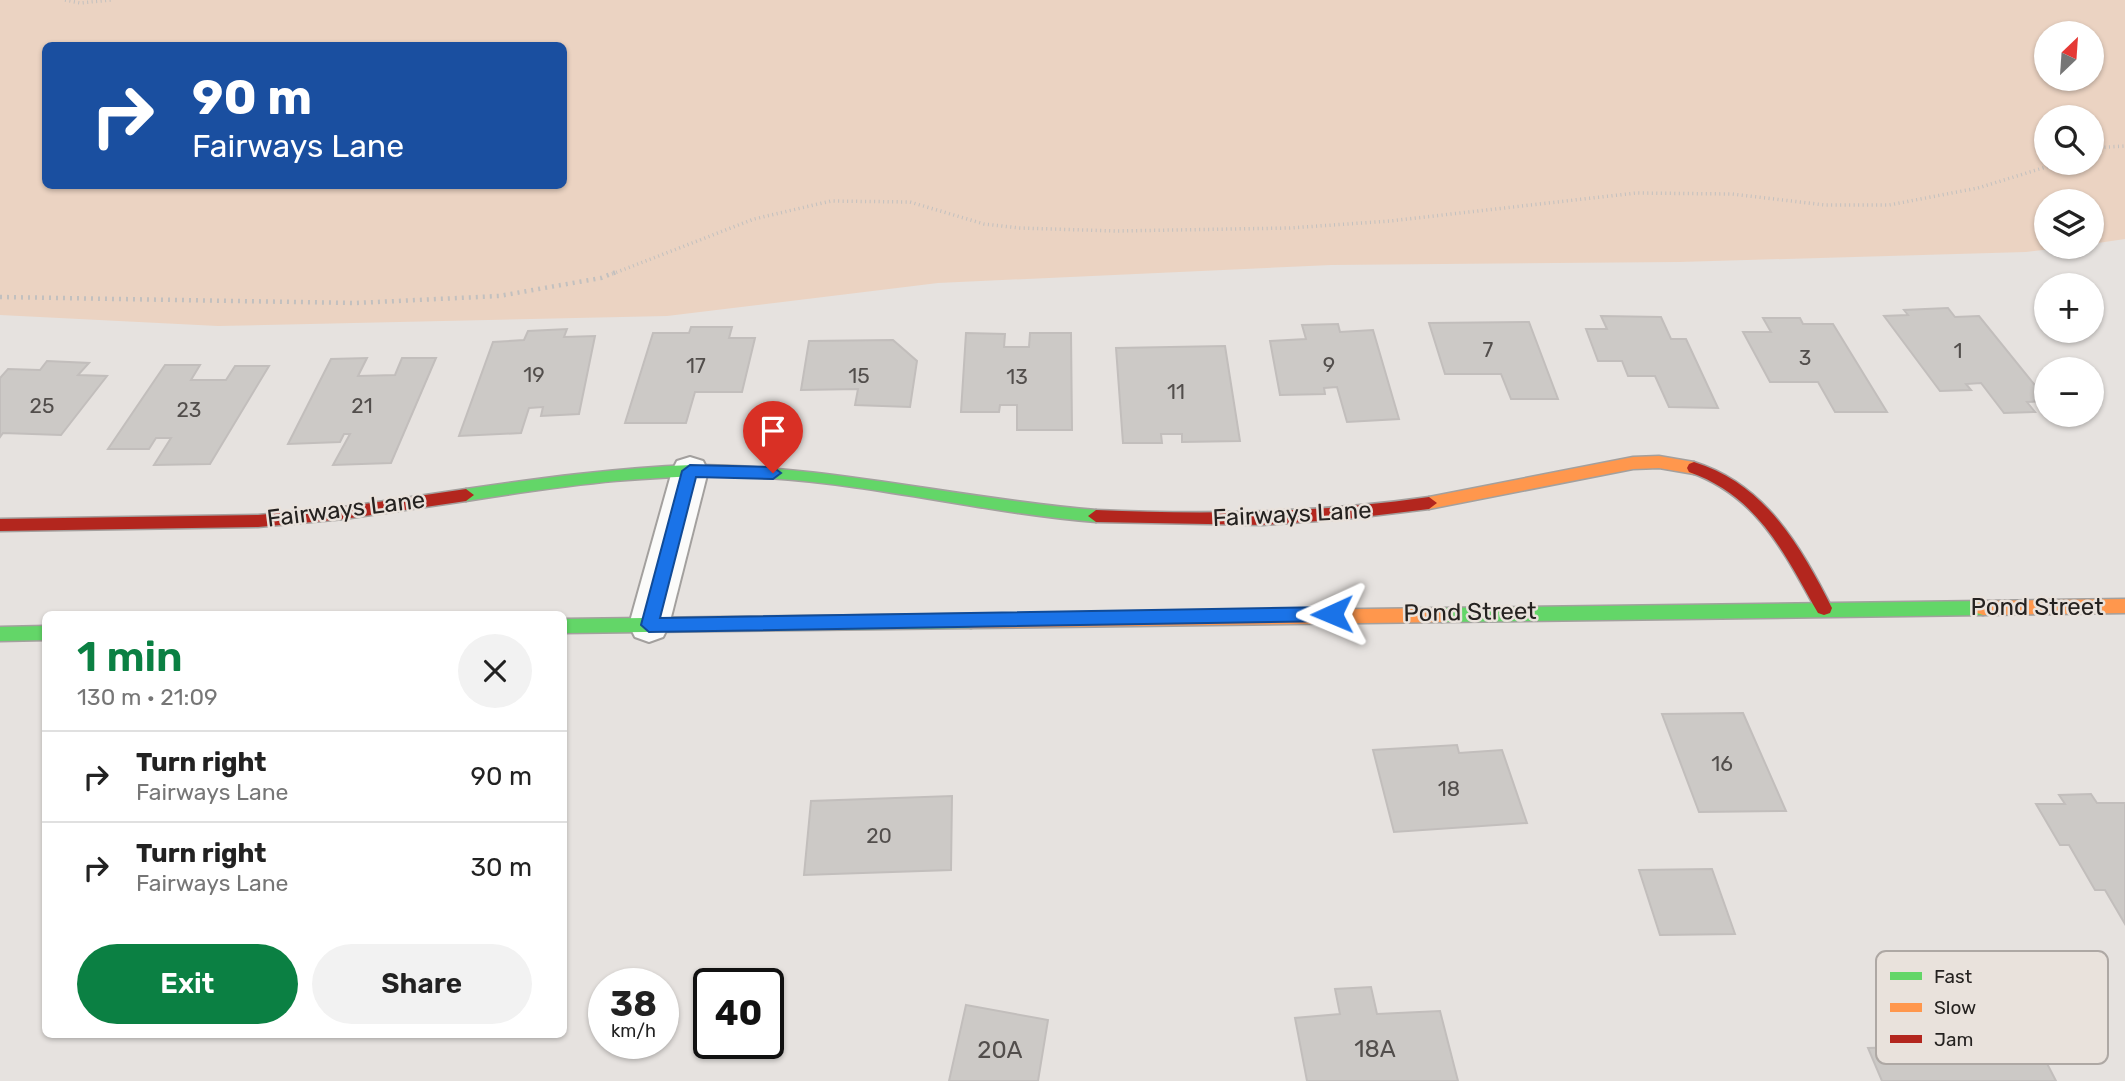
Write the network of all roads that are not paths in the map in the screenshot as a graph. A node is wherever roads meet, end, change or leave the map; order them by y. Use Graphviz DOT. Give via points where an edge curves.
graph roads {
  1 [pos="690,471"];
  2 [pos="0,525"];
  3 [pos="2125,606"];
  4 [pos="1824,608"];
  5 [pos="649,625"];
  6 [pos="567,626"];
  7 [pos="42,633"];
  8 [pos="0,634"];
  1 -- 2 [label="street, Fairways Lane" via="520,484 284,519"];
  1 -- 4 [label="street, Fairways Lane" via="793,474 1026,511 1230,519 1346,514 1424,504 1633,462 1672,463 1733,482 1758,505"];
  1 -- 5 [label="street"];
  3 -- 4 [label="street, Pond Street"];
  4 -- 5 [label="street, Pond Street"];
  5 -- 6 [label="street, Pond Street"];
  7 -- 8 [label="street"];
}
